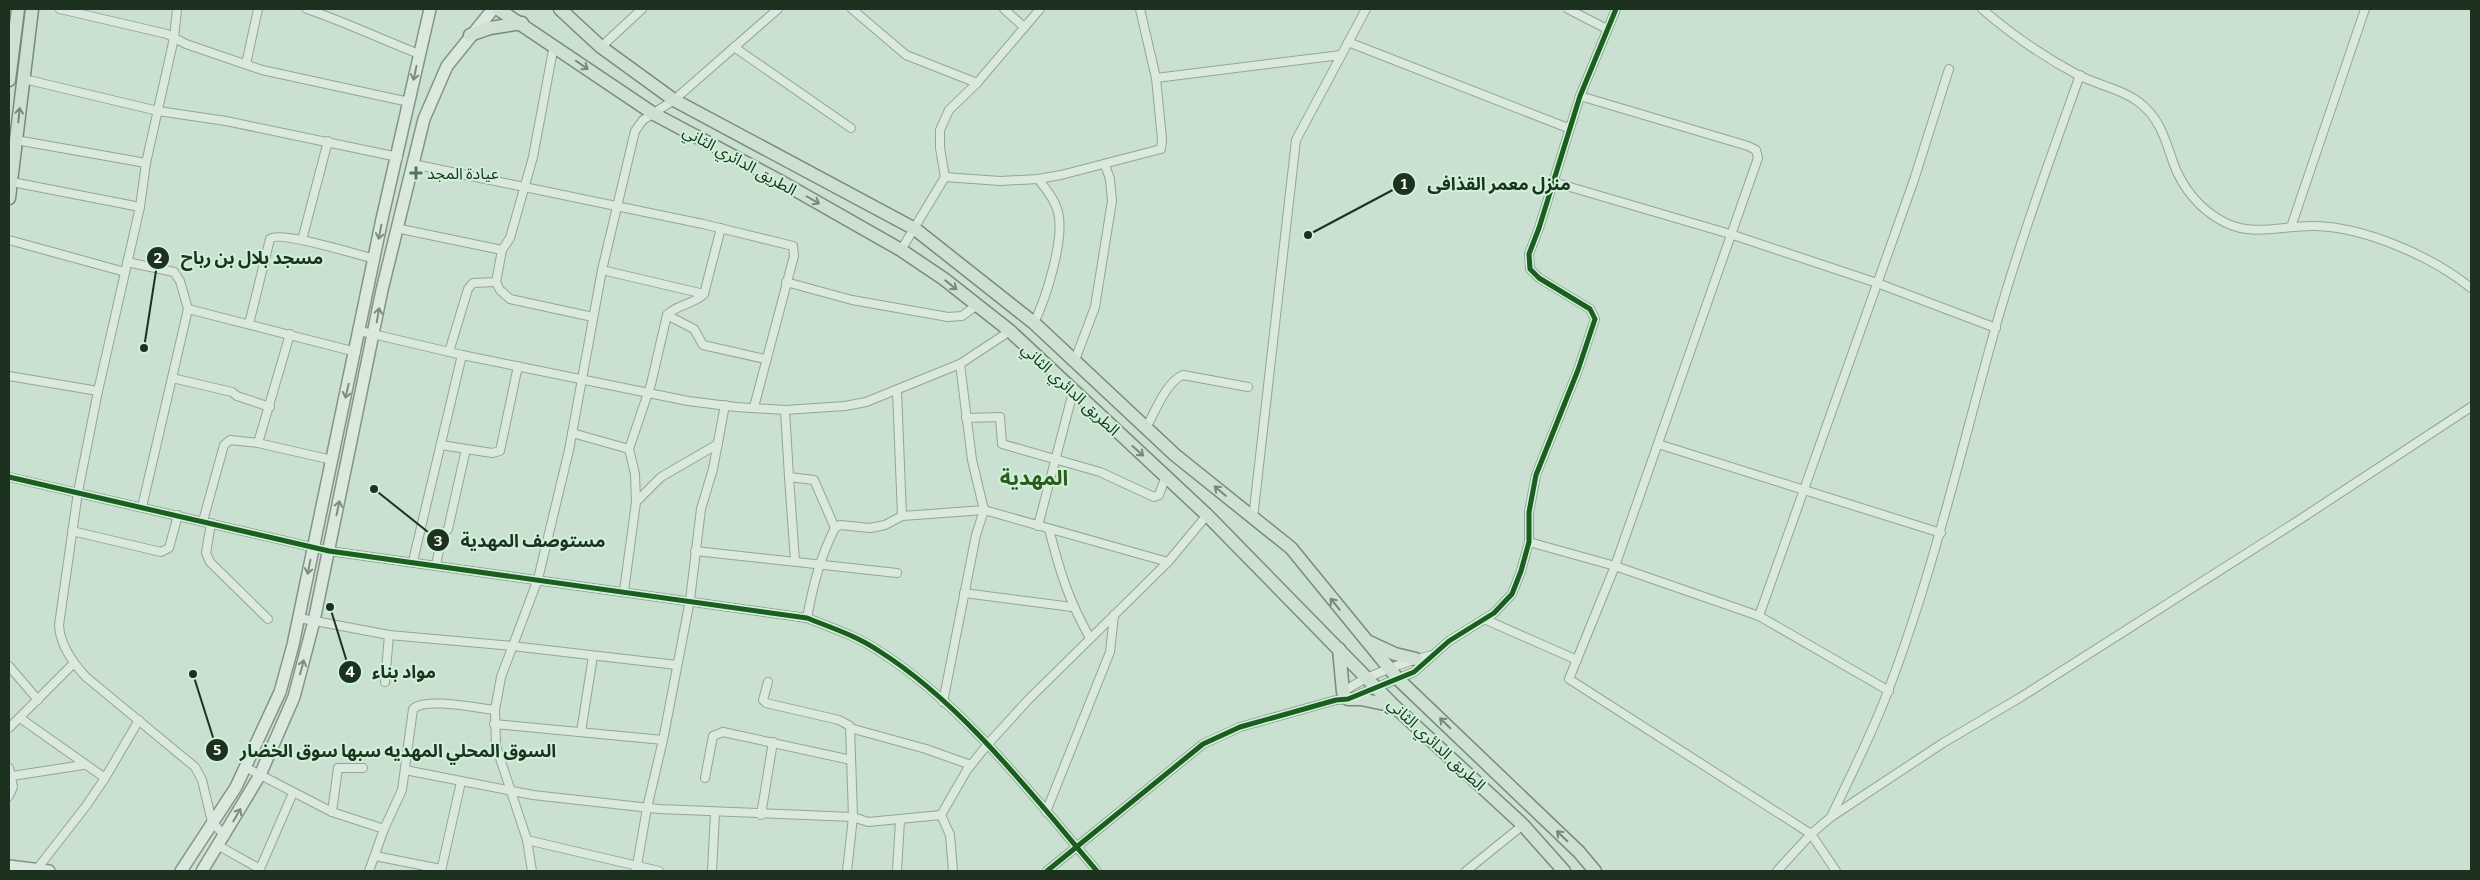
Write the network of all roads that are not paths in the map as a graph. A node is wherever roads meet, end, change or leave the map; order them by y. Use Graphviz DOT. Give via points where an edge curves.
graph roads {
  1 [pos="18,9"];
  2 [pos="32,9"];
  3 [pos="60,9"];
  4 [pos="177,9"];
  5 [pos="258,9"];
  6 [pos="307,9"];
  7 [pos="430,9"];
  8 [pos="493,9"];
  9 [pos="498,9"];
  10 [pos="560,9"];
  11 [pos="642,9"];
  12 [pos="778,9"];
  13 [pos="852,9"];
  14 [pos="1004,9"];
  15 [pos="1040,9"];
  16 [pos="1140,9"];
  17 [pos="1366,9"];
  18 [pos="1568,9"];
  19 [pos="1616,9"];
  20 [pos="1982,9"];
  21 [pos="2365,9"];
  22 [pos="522,23"];
  23 [pos="1024,27"];
  24 [pos="1607,29"];
  25 [pos="470,35"];
  26 [pos="174,38"];
  27 [pos="1348,42"];
  28 [pos="554,46"];
  29 [pos="734,47"];
  30 [pos="600,48"];
  31 [pos="418,54"];
  32 [pos="1341,55"];
  33 [pos="246,64"];
  34 [pos="1949,69"];
  35 [pos="9,73"];
  36 [pos="2080,76"];
  37 [pos="1156,78"];
  38 [pos="24,79"];
  39 [pos="9,80"];
  40 [pos="977,83"];
  41 [pos="1580,96"];
  42 [pos="674,100"];
  43 [pos="409,102"];
  44 [pos="158,111"];
  45 [pos="654,114"];
  46 [pos="851,128"];
  47 [pos="1568,128"];
  48 [pos="16,140"];
  49 [pos="328,141"];
  50 [pos="398,157"];
  51 [pos="146,163"];
  52 [pos="413,164"];
  53 [pos="1105,164"];
  54 [pos="945,177"];
  55 [pos="1038,179"];
  56 [pos="12,182"];
  57 [pos="1553,182"];
  58 [pos="525,188"];
  59 [pos="9,198"];
  60 [pos="140,207"];
  61 [pos="618,207"];
  62 [pos="396,228"];
  63 [pos="721,228"];
  64 [pos="2291,228"];
  65 [pos="916,229"];
  66 [pos="1730,234"];
  67 [pos="9,240"];
  68 [pos="302,240"];
  69 [pos="502,250"];
  70 [pos="901,250"];
  71 [pos="375,259"];
  72 [pos="127,262"];
  73 [pos="602,270"];
  74 [pos="125,272"];
  75 [pos="496,282"];
  76 [pos="786,282"];
  77 [pos="1877,283"];
  78 [pos="2471,288"];
  79 [pos="704,294"];
  80 [pos="977,305"];
  81 [pos="188,308"];
  82 [pos="667,315"];
  83 [pos="593,317"];
  84 [pos="1034,322"];
  85 [pos="249,324"];
  86 [pos="1996,328"];
  87 [pos="360,331"];
  88 [pos="1010,331"];
  89 [pos="290,334"];
  90 [pos="374,334"];
  91 [pos="356,352"];
  92 [pos="449,352"];
  93 [pos="462,355"];
  94 [pos="765,359"];
  95 [pos="1075,360"];
  96 [pos="960,364"];
  97 [pos="518,366"];
  98 [pos="9,376"];
  99 [pos="172,378"];
  100 [pos="581,380"];
  101 [pos="1248,387"];
  102 [pos="98,391"];
  103 [pos="897,391"];
  104 [pos="1073,392"];
  105 [pos="646,393"];
  106 [pos="725,405"];
  107 [pos="270,407"];
  108 [pos="754,407"];
  109 [pos="2471,407"];
  110 [pos="785,410"];
  111 [pos="966,418"];
  112 [pos="1146,428"];
  113 [pos="572,433"];
  114 [pos="258,443"];
  115 [pos="718,444"];
  116 [pos="1658,444"];
  117 [pos="441,445"];
  118 [pos="466,449"];
  119 [pos="629,449"];
  120 [pos="1057,458"];
  121 [pos="332,460"];
  122 [pos="1166,476"];
  123 [pos="9,477"];
  124 [pos="789,477"];
  125 [pos="1804,489"];
  126 [pos="78,492"];
  127 [pos="636,502"];
  128 [pos="142,507"];
  129 [pos="984,510"];
  130 [pos="178,515"];
  131 [pos="1207,515"];
  132 [pos="902,516"];
  133 [pos="1253,518"];
  134 [pos="207,522"];
  135 [pos="1038,526"];
  136 [pos="835,528"];
  137 [pos="1049,529"];
  138 [pos="72,531"];
  139 [pos="1941,533"];
  140 [pos="1529,542"];
  141 [pos="313,548"];
  142 [pos="329,551"];
  143 [pos="694,551"];
  144 [pos="413,561"];
  145 [pos="795,561"];
  146 [pos="1168,562"];
  147 [pos="819,564"];
  148 [pos="436,565"];
  149 [pos="1615,566"];
  150 [pos="897,573"];
  151 [pos="538,579"];
  152 [pos="624,591"];
  153 [pos="964,593"];
  154 [pos="690,600"];
  155 [pos="1072,607"];
  156 [pos="1114,615"];
  157 [pos="1759,616"];
  158 [pos="299,618"];
  159 [pos="807,618"];
  160 [pos="268,619"];
  161 [pos="1484,619"];
  162 [pos="314,621"];
  163 [pos="389,635"];
  164 [pos="1090,638"];
  165 [pos="1364,640"];
  166 [pos="512,646"];
  167 [pos="1339,649"];
  168 [pos="1432,655"];
  169 [pos="593,656"];
  170 [pos="1416,659"];
  171 [pos="1577,660"];
  172 [pos="74,664"];
  173 [pos="677,665"];
  174 [pos="9,666"];
  175 [pos="1394,674"];
  176 [pos="1368,678"];
  177 [pos="385,682"];
  178 [pos="768,682"];
  179 [pos="1377,687"];
  180 [pos="1889,691"];
  181 [pos="1342,697"];
  182 [pos="38,700"];
  183 [pos="943,702"];
  184 [pos="1394,706"];
  185 [pos="494,710"];
  186 [pos="20,718"];
  187 [pos="139,720"];
  188 [pos="494,724"];
  189 [pos="9,728"];
  190 [pos="850,728"];
  191 [pos="581,732"];
  192 [pos="663,740"];
  193 [pos="772,742"];
  194 [pos="987,744"];
  195 [pos="851,760"];
  196 [pos="84,765"];
  197 [pos="971,765"];
  198 [pos="245,767"];
  199 [pos="363,768"];
  200 [pos="404,770"];
  201 [pos="10,772"];
  202 [pos="260,775"];
  203 [pos="104,778"];
  204 [pos="705,778"];
  205 [pos="461,782"];
  206 [pos="510,790"];
  207 [pos="293,793"];
  208 [pos="9,796"];
  209 [pos="647,808"];
  210 [pos="332,812"];
  211 [pos="1046,812"];
  212 [pos="715,813"];
  213 [pos="761,815"];
  214 [pos="941,815"];
  215 [pos="853,816"];
  216 [pos="1831,816"];
  217 [pos="900,820"];
  218 [pos="212,822"];
  219 [pos="1523,825"];
  220 [pos="384,829"];
  221 [pos="1811,834"];
  222 [pos="225,836"];
  223 [pos="527,840"];
  224 [pos="219,846"];
  225 [pos="1076,847"];
  226 [pos="375,856"];
  227 [pos="9,866"];
  228 [pos="37,869"];
  229 [pos="637,869"];
  230 [pos="259,870"];
  231 [pos="441,870"];
  232 [pos="49,871"];
  233 [pos="181,871"];
  234 [pos="202,871"];
  235 [pos="369,871"];
  236 [pos="532,871"];
  237 [pos="659,871"];
  238 [pos="712,871"];
  239 [pos="847,871"];
  240 [pos="897,871"];
  241 [pos="954,871"];
  242 [pos="1047,871"];
  243 [pos="1097,871"];
  244 [pos="1466,871"];
  245 [pos="1564,871"];
  246 [pos="1595,871"];
  247 [pos="1777,871"];
  248 [pos="1836,871"];
  1 -- 35 [label="main road"];
  2 -- 38 [label="main road"];
  3 -- 26 [label="street" via="154,30"];
  4 -- 26 [label="street"];
  5 -- 33 [label="street"];
  6 -- 31 [label="street"];
  7 -- 31 [label="main road"];
  8 -- 25 [label="main road"];
  9 -- 22 [label="main road, الطريق الدائري الثاني"];
  10 -- 30 [label="main road, الطريق الدائري الثاني"];
  11 -- 30 [label="street"];
  12 -- 29 [label="street"];
  13 -- 40 [label="street" via="906,55"];
  14 -- 23 [label="street"];
  15 -- 23 [label="street"];
  16 -- 37 [label="street"];
  17 -- 27 [label="street"];
  18 -- 24 [label="street"];
  19 -- 24 [label="street"];
  20 -- 36 [label="street" via="2024,42"];
  21 -- 64 [label="street"];
  22 -- 25 [label="main road" via="501,25"];
  22 -- 28 [label="main road, الطريق الدائري الثاني"];
  23 -- 40 [label="street"];
  24 -- 41 [label="street"];
  25 -- 52 [label="main road" via="447,66 434,92"];
  26 -- 33 [label="street"];
  26 -- 44 [label="street"];
  27 -- 32 [label="street"];
  27 -- 47 [label="street"];
  28 -- 45 [label="main road, الطريق الدائري الثاني, one-way"];
  28 -- 58 [label="street"];
  29 -- 42 [label="street"];
  29 -- 46 [label="street"];
  30 -- 42 [label="main road, الطريق الدائري الثاني"];
  31 -- 43 [label="main road, one-way"];
  32 -- 37 [label="street"];
  32 -- 133 [label="street" via="1296,140"];
  33 -- 43 [label="street" via="286,76"];
  34 -- 77 [label="street"];
  35 -- 39 [label="main road"];
  36 -- 64 [label="street" via="2111,87 2132,99 2154,118 2182,179 2197,203 2211,214 2250,230"];
  36 -- 86 [label="street" via="2044,175"];
  37 -- 53 [label="street" via="1162,148"];
  38 -- 44 [label="street"];
  48 -- 38 [label="main road, one-way"];
  40 -- 54 [label="street" via="954,104 942,124 940,148"];
  41 -- 47 [label="street"];
  41 -- 66 [label="street" via="1756,150 1758,158"];
  42 -- 45 [label="street"];
  42 -- 65 [label="main road, الطريق الدائري الثاني"];
  43 -- 50 [label="main road"];
  44 -- 49 [label="street"];
  44 -- 51 [label="street"];
  45 -- 61 [label="street" via="643,120 635,131"];
  45 -- 70 [label="main road, الطريق الدائري الثاني, one-way"];
  47 -- 57 [label="street"];
  48 -- 51 [label="street"];
  48 -- 56 [label="main road"];
  49 -- 50 [label="street"];
  49 -- 68 [label="street"];
  50 -- 71 [label="main road, one-way"];
  51 -- 60 [label="street"];
  52 -- 58 [label="street"];
  52 -- 62 [label="main road"];
  53 -- 55 [label="street"];
  53 -- 95 [label="street" via="1112,201 1095,307"];
  54 -- 55 [label="street" via="1000,181"];
  54 -- 65 [label="street"];
  55 -- 84 [label="street" via="1058,211 1060,233 1049,284"];
  56 -- 59 [label="main road"];
  56 -- 60 [label="street"];
  57 -- 66 [label="street"];
  57 -- 140 [label="street" via="1529,254 1530,269 1551,287 1590,308 1595,319 1536,475 1529,512"];
  58 -- 61 [label="street"];
  58 -- 69 [label="street" via="510,238"];
  60 -- 72 [label="street"];
  61 -- 63 [label="street"];
  61 -- 73 [label="street"];
  62 -- 69 [label="street"];
  90 -- 62 [label="main road, one-way"];
  63 -- 76 [label="street" via="793,246 794,256"];
  63 -- 79 [label="street"];
  64 -- 78 [label="street" via="2336,227 2369,235 2455,276"];
  65 -- 70 [label="street"];
  65 -- 84 [label="main road, الطريق الدائري الثاني"];
  66 -- 77 [label="street"];
  66 -- 116 [label="street"];
  67 -- 74 [label="street"];
  68 -- 71 [label="street"];
  68 -- 85 [label="street" via="278,236 270,239"];
  69 -- 75 [label="street"];
  70 -- 80 [label="main road, الطريق الدائري الثاني, one-way"];
  71 -- 87 [label="main road"];
  72 -- 74 [label="street"];
  72 -- 81 [label="street" via="174,272"];
  73 -- 79 [label="street"];
  73 -- 83 [label="street"];
  74 -- 102 [label="street"];
  75 -- 83 [label="street" via="510,300"];
  75 -- 92 [label="street" via="473,283 468,289"];
  76 -- 80 [label="street" via="852,300 948,317 962,316"];
  76 -- 94 [label="street"];
  77 -- 86 [label="street"];
  77 -- 125 [label="street"];
  79 -- 82 [label="street"];
  80 -- 88 [label="main road, الطريق الدائري الثاني"];
  81 -- 85 [label="street"];
  81 -- 99 [label="street"];
  82 -- 94 [label="street" via="694,329 703,345"];
  82 -- 105 [label="street"];
  83 -- 100 [label="street"];
  84 -- 95 [label="main road, الطريق الدائري الثاني"];
  85 -- 89 [label="street"];
  86 -- 139 [label="street"];
  87 -- 90 [label="street"];
  87 -- 91 [label="main road"];
  88 -- 96 [label="street"];
  88 -- 104 [label="main road, الطريق الدائري الثاني"];
  89 -- 91 [label="street"];
  89 -- 107 [label="street"];
  90 -- 92 [label="street"];
  142 -- 90 [label="main road, one-way"];
  91 -- 121 [label="main road, one-way"];
  92 -- 93 [label="street"];
  93 -- 97 [label="street"];
  93 -- 117 [label="street"];
  94 -- 108 [label="street"];
  95 -- 112 [label="main road, الطريق الدائري الثاني"];
  96 -- 103 [label="street"];
  96 -- 111 [label="street"];
  97 -- 100 [label="street"];
  97 -- 118 [label="street" via="500,451"];
  98 -- 102 [label="street"];
  99 -- 107 [label="street" via="232,392"];
  99 -- 128 [label="street"];
  100 -- 105 [label="street"];
  100 -- 113 [label="street"];
  101 -- 112 [label="street" via="1183,375 1174,380"];
  102 -- 126 [label="street"];
  103 -- 110 [label="street" via="844,406"];
  103 -- 132 [label="street"];
  104 -- 120 [label="street"];
  104 -- 122 [label="main road, الطريق الدائري الثاني, one-way"];
  105 -- 106 [label="street"];
  105 -- 119 [label="street"];
  106 -- 108 [label="street"];
  106 -- 115 [label="street"];
  107 -- 114 [label="street"];
  108 -- 110 [label="street"];
  109 -- 216 [label="street" via="2296,522"];
  110 -- 124 [label="street"];
  111 -- 120 [label="street" via="1000,417 1002,444"];
  111 -- 129 [label="street"];
  133 -- 112 [label="main road, الطريق الدائري الثاني, one-way"];
  113 -- 119 [label="street"];
  113 -- 151 [label="street"];
  114 -- 121 [label="street"];
  114 -- 134 [label="street" via="230,440 224,445"];
  115 -- 127 [label="street" via="661,477"];
  115 -- 143 [label="street"];
  116 -- 125 [label="street"];
  116 -- 149 [label="street"];
  117 -- 118 [label="street"];
  117 -- 144 [label="street"];
  118 -- 148 [label="street" via="448,529 442,536"];
  119 -- 127 [label="street" via="636,474"];
  120 -- 122 [label="street" via="1100,472 1154,497 1159,495"];
  120 -- 135 [label="street"];
  121 -- 141 [label="main road"];
  122 -- 131 [label="main road, الطريق الدائري الثاني"];
  123 -- 126 [label="street"];
  124 -- 136 [label="street" via="814,480"];
  124 -- 145 [label="street"];
  125 -- 139 [label="street"];
  125 -- 157 [label="street"];
  126 -- 128 [label="street"];
  126 -- 138 [label="street"];
  127 -- 152 [label="street"];
  128 -- 130 [label="street"];
  129 -- 132 [label="street"];
  129 -- 135 [label="street"];
  129 -- 153 [label="street"];
  130 -- 134 [label="street"];
  130 -- 138 [label="street" via="169,548 160,552"];
  131 -- 146 [label="street"];
  131 -- 167 [label="main road, الطريق الدائري الثاني"];
  132 -- 136 [label="street" via="870,528 840,525"];
  165 -- 133 [label="main road, الطريق الدائري الثاني, one-way" via="1291,548"];
  134 -- 141 [label="street"];
  134 -- 160 [label="street" via="206,553 210,562"];
  135 -- 137 [label="street"];
  136 -- 147 [label="street"];
  137 -- 146 [label="street"];
  137 -- 155 [label="street"];
  138 -- 172 [label="street" via="59,625 63,643"];
  139 -- 180 [label="street"];
  140 -- 149 [label="street"];
  140 -- 161 [label="street" via="1512,594"];
  141 -- 142 [label="street"];
  141 -- 158 [label="main road, one-way"];
  142 -- 144 [label="street"];
  142 -- 162 [label="main road"];
  143 -- 145 [label="street"];
  143 -- 154 [label="street"];
  144 -- 148 [label="street"];
  145 -- 147 [label="street"];
  146 -- 156 [label="street"];
  147 -- 150 [label="street"];
  147 -- 159 [label="street"];
  148 -- 151 [label="street"];
  149 -- 157 [label="street"];
  149 -- 171 [label="street"];
  151 -- 152 [label="street"];
  151 -- 166 [label="street"];
  152 -- 154 [label="street"];
  153 -- 155 [label="street"];
  153 -- 183 [label="street"];
  154 -- 159 [label="street"];
  154 -- 173 [label="street"];
  155 -- 164 [label="street"];
  156 -- 164 [label="street"];
  156 -- 211 [label="street" via="1110,652"];
  157 -- 180 [label="street"];
  158 -- 162 [label="street"];
  158 -- 198 [label="main road" via="280,692"];
  159 -- 183 [label="street" via="878,650"];
  161 -- 168 [label="street"];
  161 -- 171 [label="street"];
  162 -- 163 [label="street"];
  202 -- 162 [label="main road, one-way" via="294,697"];
  163 -- 166 [label="street"];
  163 -- 177 [label="street"];
  164 -- 194 [label="street"];
  165 -- 170 [label="main road" via="1395,654"];
  165 -- 175 [label="main road, الطريق الدائري الثاني"];
  166 -- 169 [label="street"];
  166 -- 185 [label="street"];
  167 -- 176 [label="main road, الطريق الدائري الثاني"];
  167 -- 181 [label="main road"];
  168 -- 170 [label="street"];
  168 -- 175 [label="street" via="1420,667"];
  169 -- 173 [label="street"];
  169 -- 191 [label="street"];
  170 -- 175 [label="street"];
  171 -- 221 [label="street" via="1570,674 1571,682"];
  172 -- 182 [label="street"];
  172 -- 187 [label="street"];
  173 -- 192 [label="street"];
  174 -- 182 [label="street"];
  175 -- 176 [label="street"];
  175 -- 179 [label="street"];
  246 -- 175 [label="main road, الطريق الدائري الثاني, one-way"];
  176 -- 179 [label="main road, الطريق الدائري الثاني"];
  176 -- 181 [label="street"];
  178 -- 190 [label="street" via="762,700 766,703 839,720"];
  179 -- 181 [label="street"];
  179 -- 184 [label="main road, الطريق الدائري الثاني"];
  180 -- 216 [label="street"];
  181 -- 184 [label="main road"];
  181 -- 225 [label="street" via="1240,727 1203,744"];
  182 -- 186 [label="street"];
  183 -- 194 [label="street"];
  184 -- 219 [label="main road, الطريق الدائري الثاني"];
  185 -- 188 [label="street"];
  185 -- 200 [label="street" via="428,703 417,705 411,716"];
  186 -- 189 [label="street"];
  186 -- 196 [label="street"];
  187 -- 203 [label="street"];
  187 -- 218 [label="street" via="195,767 202,780"];
  188 -- 191 [label="street"];
  188 -- 206 [label="street" via="496,746"];
  190 -- 195 [label="street"];
  190 -- 197 [label="street"];
  191 -- 192 [label="street"];
  192 -- 209 [label="street"];
  193 -- 195 [label="street"];
  193 -- 204 [label="street" via="723,732 716,734"];
  193 -- 213 [label="street"];
  194 -- 197 [label="street"];
  194 -- 211 [label="street"];
  195 -- 215 [label="street"];
  196 -- 201 [label="street"];
  196 -- 203 [label="street"];
  197 -- 214 [label="street"];
  198 -- 202 [label="street"];
  198 -- 218 [label="main road" via="236,787"];
  199 -- 210 [label="street" via="338,768"];
  200 -- 205 [label="street"];
  200 -- 220 [label="street" via="402,790"];
  201 -- 208 [label="street" via="13,787"];
  202 -- 207 [label="street"];
  222 -- 202 [label="main road, one-way"];
  203 -- 228 [label="street"];
  205 -- 206 [label="street"];
  205 -- 231 [label="street"];
  206 -- 209 [label="street"];
  206 -- 223 [label="street"];
  207 -- 210 [label="street"];
  207 -- 230 [label="street"];
  209 -- 212 [label="street"];
  209 -- 229 [label="street"];
  210 -- 220 [label="street"];
  211 -- 225 [label="street"];
  212 -- 213 [label="street"];
  212 -- 238 [label="street"];
  213 -- 215 [label="street"];
  214 -- 217 [label="street"];
  214 -- 241 [label="street" via="950,835"];
  215 -- 217 [label="street" via="868,822"];
  215 -- 239 [label="street"];
  216 -- 221 [label="street"];
  217 -- 240 [label="street"];
  218 -- 222 [label="street"];
  218 -- 233 [label="main road"];
  219 -- 244 [label="street"];
  219 -- 245 [label="main road, الطريق الدائري الثاني"];
  220 -- 226 [label="street"];
  221 -- 247 [label="street"];
  221 -- 248 [label="street"];
  222 -- 224 [label="main road"];
  223 -- 229 [label="street"];
  223 -- 236 [label="street"];
  224 -- 230 [label="street"];
  224 -- 234 [label="main road"];
  225 -- 242 [label="street"];
  225 -- 243 [label="street"];
  226 -- 231 [label="street"];
  226 -- 235 [label="street"];
  227 -- 228 [label="main road"];
  228 -- 232 [label="main road"];
  229 -- 237 [label="street"];
}
